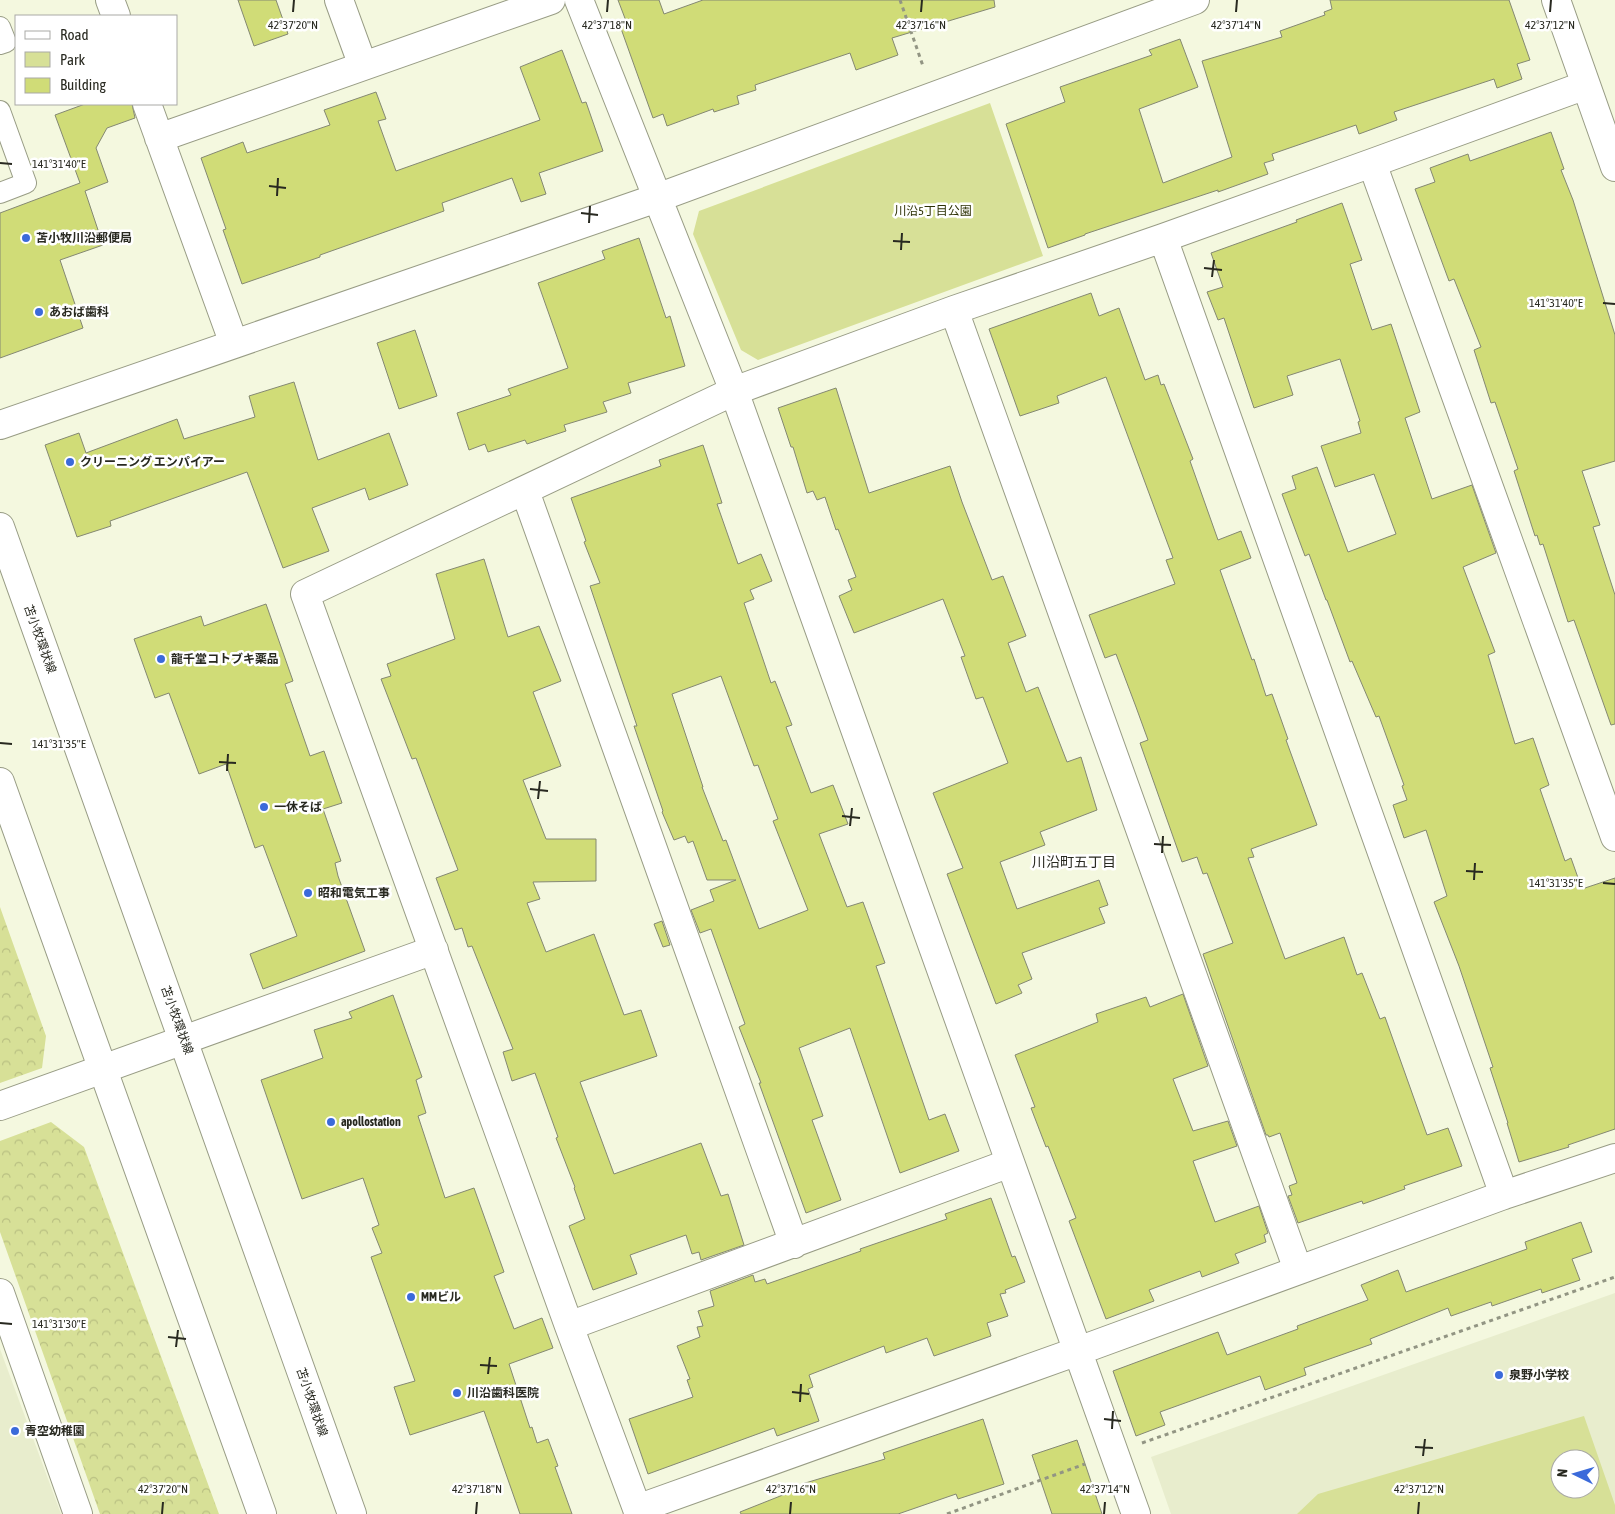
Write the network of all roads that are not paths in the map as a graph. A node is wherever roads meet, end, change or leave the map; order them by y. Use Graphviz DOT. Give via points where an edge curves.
graph roads {
  1 [pos="110,0"];
  2 [pos="339,0"];
  3 [pos="551,0"];
  4 [pos="580,0"];
  5 [pos="1195,0"];
  6 [pos="1556,0"];
  7 [pos="116,15"];
  8 [pos="0,27"];
  9 [pos="0,44"];
  10 [pos="362,66"];
  11 [pos="1586,84"];
  12 [pos="147,105"];
  13 [pos="0,111"];
  14 [pos="159,138"];
  15 [pos="1372,163"];
  16 [pos="1615,167"];
  17 [pos="0,192"];
  18 [pos="657,198"];
  19 [pos="1164,238"];
  20 [pos="954,310"];
  21 [pos="234,344"];
  22 [pos="734,391"];
  23 [pos="0,425"];
  24 [pos="525,491"];
  25 [pos="0,527"];
  26 [pos="0,782"];
  27 [pos="1615,838"];
  28 [pos="434,950"];
  29 [pos="184,1041"];
  30 [pos="102,1069"];
  31 [pos="0,1106"];
  32 [pos="1615,1158"];
  33 [pos="1010,1164"];
  34 [pos="1504,1195"];
  35 [pos="794,1244"];
  36 [pos="1298,1270"];
  37 [pos="0,1293"];
  38 [pos="569,1326"];
  39 [pos="1078,1351"];
  40 [pos="638,1511"];
  41 [pos="78,1514"];
  42 [pos="262,1514"];
  43 [pos="352,1514"];
  44 [pos="1136,1514"];
  1 -- 7 [label="street"];
  2 -- 10 [label="street"];
  3 -- 10 [label="street"];
  4 -- 18 [label="street"];
  5 -- 18 [label="street"];
  6 -- 11 [label="street"];
  8 -- 9 [label="lane" via="6,42"];
  10 -- 14 [label="street"];
  11 -- 15 [label="street"];
  11 -- 16 [label="street"];
  12 -- 14 [label="street"];
  13 -- 17 [label="lane" via="26,183"];
  14 -- 21 [label="street"];
  15 -- 19 [label="street"];
  15 -- 27 [label="street"];
  18 -- 21 [label="street"];
  18 -- 22 [label="street"];
  19 -- 20 [label="street"];
  19 -- 34 [label="street"];
  20 -- 22 [label="street"];
  20 -- 36 [label="street"];
  21 -- 23 [label="street"];
  22 -- 24 [label="street"];
  22 -- 33 [label="street"];
  24 -- 28 [label="street" via="305,594"];
  24 -- 35 [label="street"];
  25 -- 29 [label="street, 苫小牧環状線"];
  26 -- 30 [label="street"];
  28 -- 29 [label="street"];
  28 -- 38 [label="street"];
  29 -- 30 [label="street"];
  29 -- 43 [label="street, 苫小牧環状線"];
  30 -- 31 [label="street"];
  30 -- 42 [label="street"];
  32 -- 34 [label="street"];
  33 -- 35 [label="street"];
  33 -- 39 [label="street"];
  34 -- 36 [label="street"];
  35 -- 38 [label="street"];
  36 -- 39 [label="street"];
  37 -- 41 [label="street"];
  38 -- 40 [label="street"];
  39 -- 40 [label="street"];
  39 -- 44 [label="street"];
}
